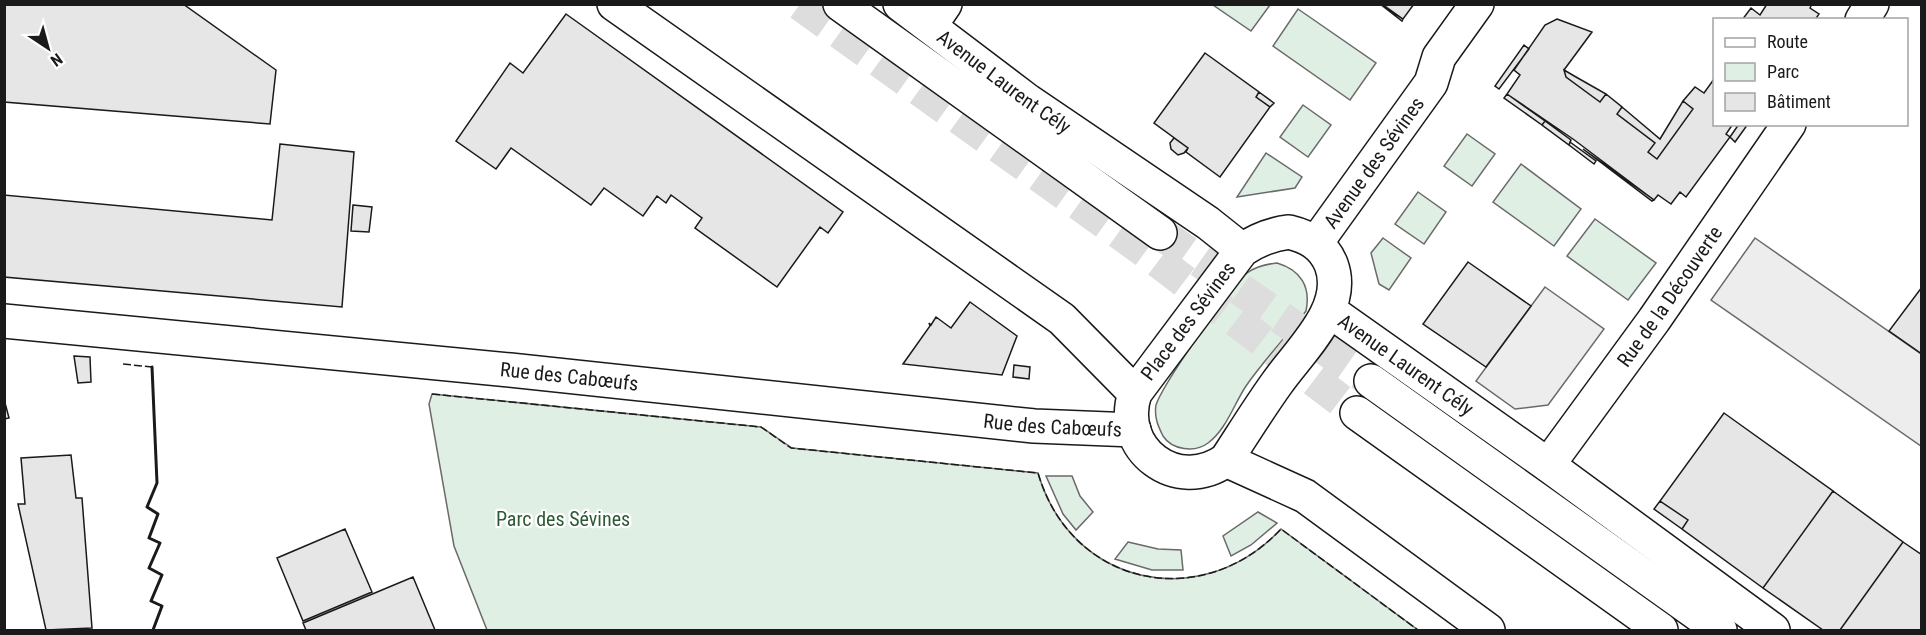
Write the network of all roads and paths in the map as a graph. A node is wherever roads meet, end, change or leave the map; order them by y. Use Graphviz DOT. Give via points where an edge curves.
graph roads {
  1 [pos="614,4"];
  2 [pos="840,4"];
  3 [pos="900,4"];
  4 [pos="1477,4"];
  5 [pos="1499,4"];
  6 [pos="1872,4"];
  7 [pos="938,15"];
  8 [pos="1863,18"];
  9 [pos="1431,83"];
  10 [pos="1788,126"];
  11 [pos="1160,233"];
  12 [pos="1316,243"];
  13 [pos="1242,250"];
  14 [pos="1330,312"];
  15 [pos="4,321"];
  16 [pos="1371,381"];
  17 [pos="1135,393"];
  18 [pos="1357,413"];
  19 [pos="1134,430"];
  20 [pos="1226,460"];
  21 [pos="1548,465"];
  22 [pos="1488,630"];
  23 [pos="1661,630"];
  24 [pos="1720,630"];
  25 [pos="1773,630"];
  1 -- 17 [label="main road" via="1062,320"];
  2 -- 11 [label="main road"];
  3 -- 7 [label="main road, Avenue Laurent Cély"];
  4 -- 9 [label="main road, Avenue des Sévines" via="1439,57"];
  5 -- 9 [label="main road, Avenue des Sévines" via="1453,68"];
  6 -- 8 [label="main road"];
  7 -- 13 [label="main road, Avenue Laurent Cély" via="1028,101"];
  9 -- 12 [label="main road, Avenue des Sévines"];
  10 -- 21 [label="main road, Rue de la Découverte"];
  12 -- 13 [label="main road" via="1289,232 1275,233"];
  12 -- 14 [label="main road, Avenue Laurent Cély" via="1327,256 1335,280"];
  13 -- 17 [label="main road, Place des Sévines"];
  14 -- 20 [label="main road"];
  14 -- 21 [label="main road, Avenue Laurent Cély"];
  15 -- 19 [label="main road, Rue des Cabœufs" via="1034,426"];
  16 -- 24 [label="main road"];
  17 -- 19 [label="main road" via="1131,406"];
  18 -- 23 [label="main road"];
  19 -- 20 [label="main road" via="1151,458 1181,473 1216,467"];
  20 -- 22 [label="main road" via="1305,496"];
  21 -- 25 [label="main road, Avenue Laurent Cély"];
}
